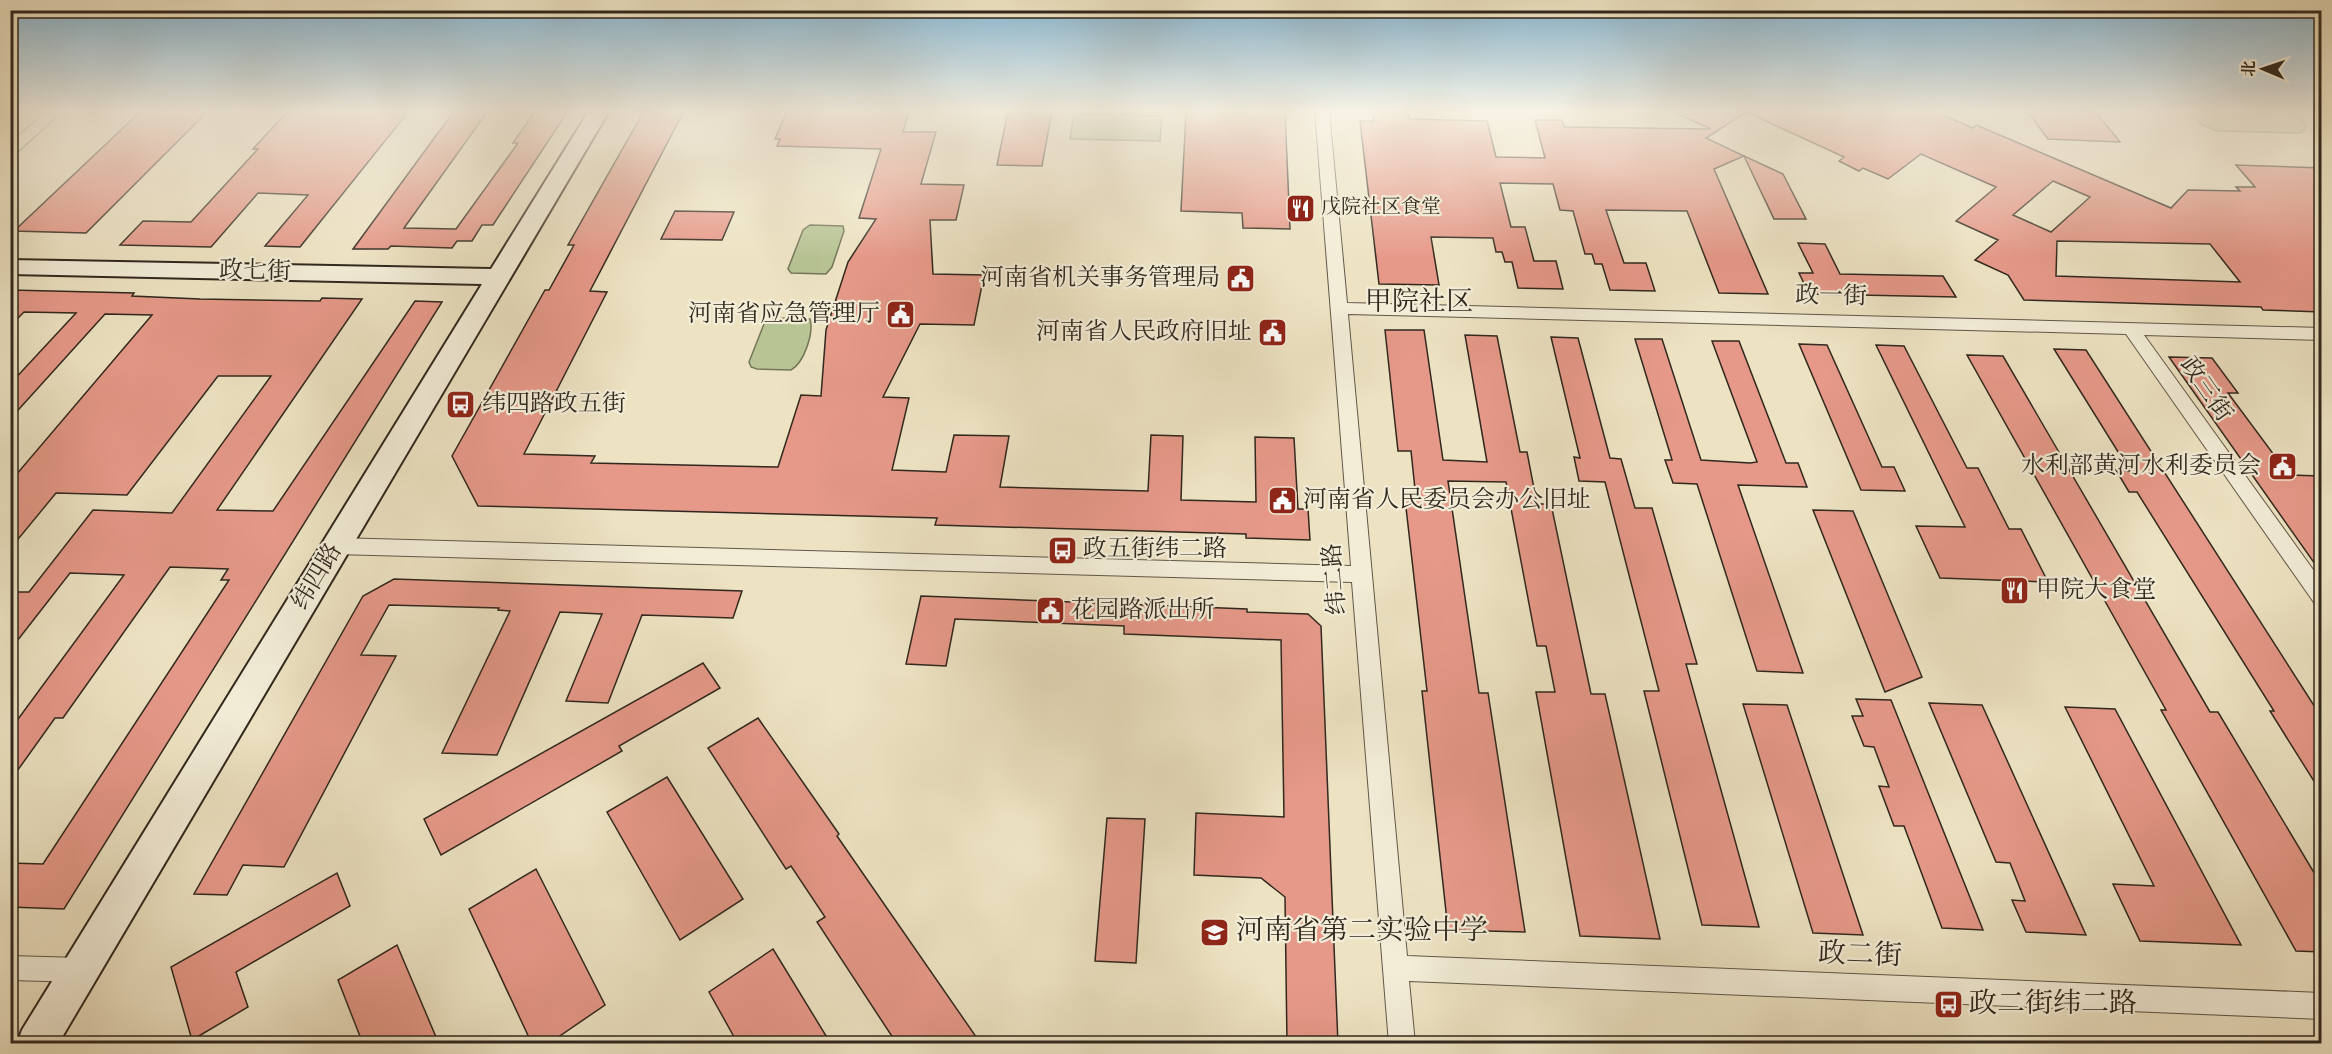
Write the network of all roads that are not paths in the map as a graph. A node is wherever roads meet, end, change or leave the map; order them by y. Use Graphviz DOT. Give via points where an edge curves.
graph roads {
  1 [pos="569,160"];
  2 [pos="1326,160"];
  3 [pos="10,267"];
  4 [pos="499,277"];
  5 [pos="1339,308"];
  6 [pos="2131,329"];
  7 [pos="2322,334"];
  8 [pos="336,546"];
  9 [pos="1362,574"];
  10 [pos="2322,598"];
  11 [pos="10,968"];
  12 [pos="1395,968"];
  13 [pos="81,970"];
  14 [pos="2322,1006"];
  15 [pos="36,1044"];
  16 [pos="1402,1044"];
  1 -- 4 [label="street, 纬四路"];
  2 -- 5 [label="street, 纬二路"];
  3 -- 4 [label="street, 政七街"];
  4 -- 8 [label="street, 纬四路"];
  5 -- 6 [label="street, 政一街"];
  5 -- 9 [label="street, 纬二路"];
  6 -- 7 [label="street, 政一街"];
  6 -- 10 [label="street, 政三街"];
  8 -- 9 [label="street"];
  8 -- 13 [label="street, 纬四路"];
  9 -- 12 [label="street, 纬二路"];
  11 -- 13 [label="street"];
  12 -- 14 [label="street, 政二街"];
  12 -- 16 [label="street, 纬二路"];
  13 -- 15 [label="street, 纬四路"];
}
